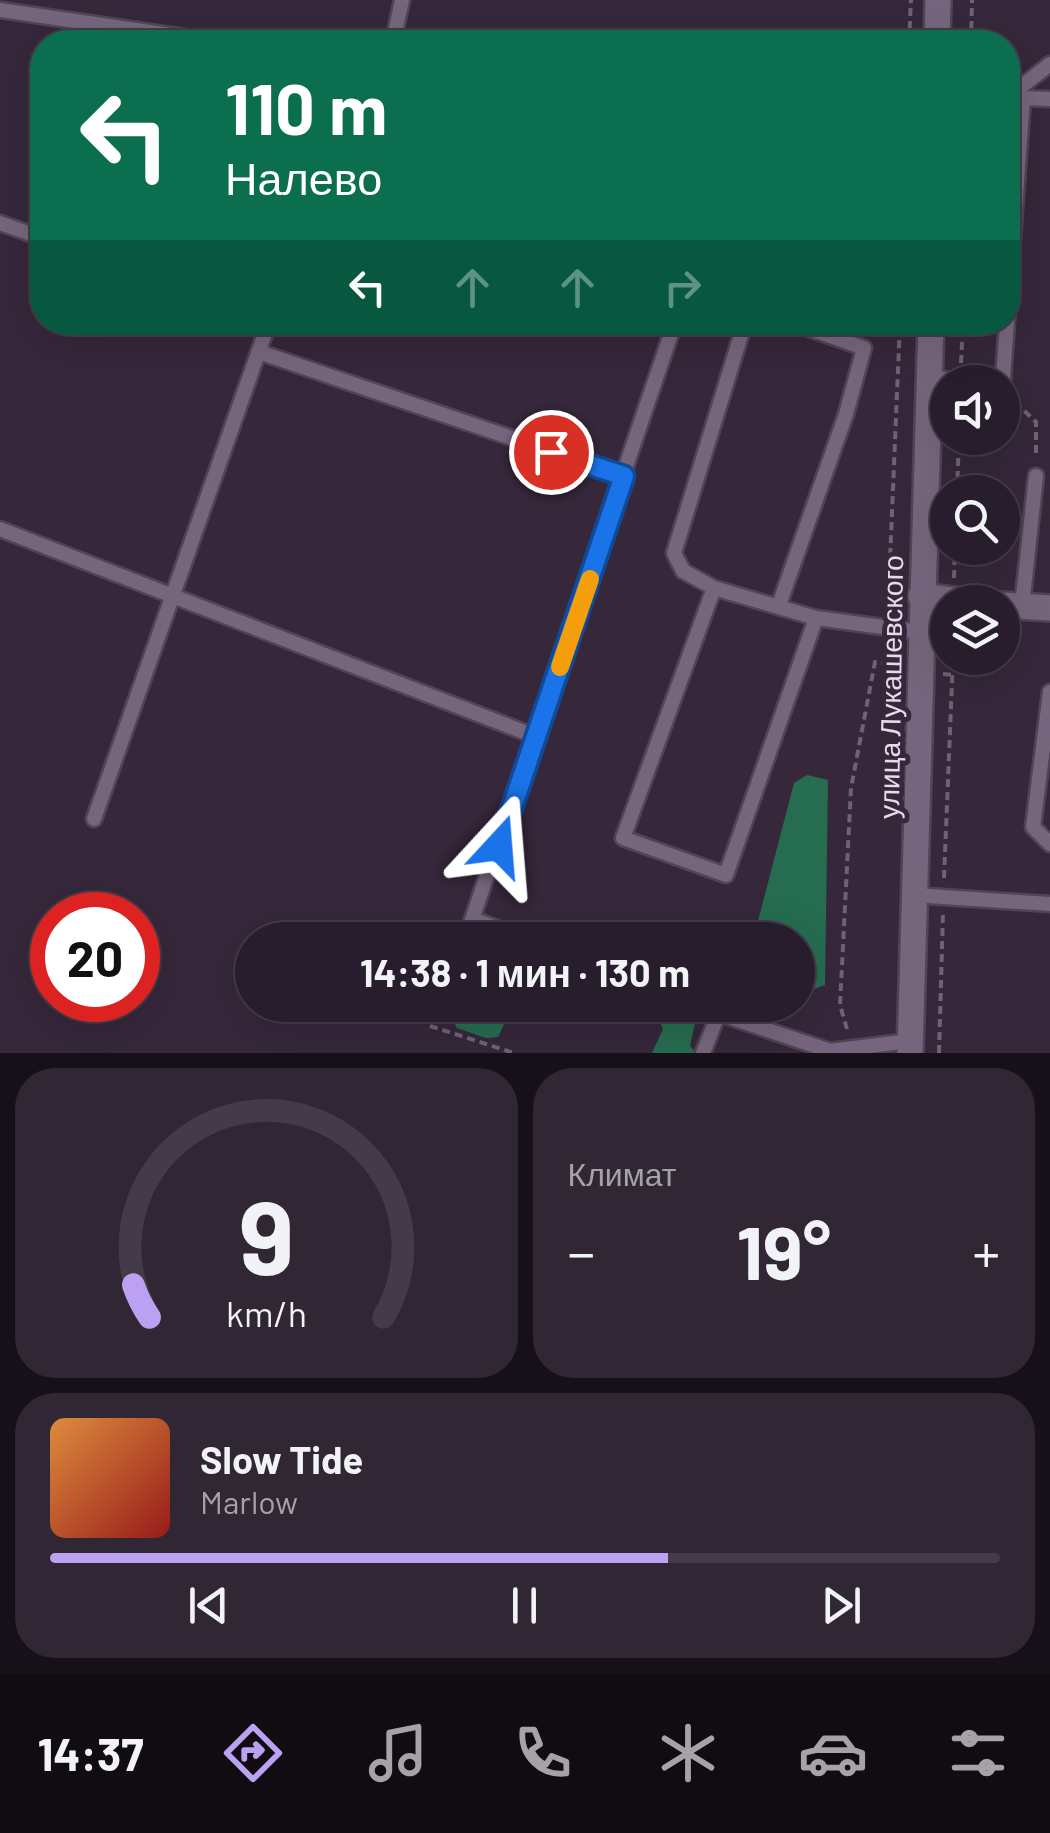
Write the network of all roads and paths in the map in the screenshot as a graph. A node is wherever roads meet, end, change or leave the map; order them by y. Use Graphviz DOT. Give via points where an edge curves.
graph roads {
  1 [pos="402,0"];
  2 [pos="911,0"];
  3 [pos="938,0"];
  4 [pos="972,0"];
  5 [pos="0,10"];
  6 [pos="136,30"];
  7 [pos="396,30"];
  8 [pos="910,30"];
  9 [pos="937,30"];
  10 [pos="971,30"];
  11 [pos="1050,64"];
  12 [pos="1020,91"];
  13 [pos="1020,97"];
  14 [pos="1050,99"];
  15 [pos="0,223"];
  16 [pos="30,234"];
  17 [pos="265,335"];
  18 [pos="671,335"];
  19 [pos="742,335"];
  20 [pos="827,335"];
  21 [pos="900,335"];
  22 [pos="931,335"];
  23 [pos="962,335"];
  24 [pos="1005,335"];
  25 [pos="258,352"];
  26 [pos="930,365"];
  27 [pos="961,365"];
  28 [pos="1004,365"];
  29 [pos="930,376"];
  30 [pos="1020,407"];
  31 [pos="624,476"];
  32 [pos="1036,476"];
  33 [pos="0,529"];
  34 [pos="1016,585"];
  35 [pos="714,588"];
  36 [pos="172,592"];
  37 [pos="930,595"];
  38 [pos="921,596"];
  39 [pos="779,605"];
  40 [pos="1020,606"];
  41 [pos="1050,608"];
  42 [pos="816,618"];
  43 [pos="883,629"];
  44 [pos="920,632"];
  45 [pos="875,662"];
  46 [pos="922,670"];
  47 [pos="953,676"];
  48 [pos="1050,692"];
  49 [pos="537,737"];
  50 [pos="94,818"];
  51 [pos="1050,844"];
  52 [pos="914,895"];
  53 [pos="944,897"];
  54 [pos="1050,904"];
  55 [pos="473,918"];
  56 [pos="472,922"];
  57 [pos="483,922"];
  58 [pos="715,1022"];
  59 [pos="740,1022"];
  60 [pos="430,1026"];
  61 [pos="910,1047"];
  62 [pos="852,1049"];
  63 [pos="514,1053"];
  64 [pos="703,1053"];
  65 [pos="939,1053"];
  1 -- 7 [label="lane"];
  2 -- 8 [label="path"];
  3 -- 9 [label="main road"];
  4 -- 10 [label="path"];
  5 -- 6 [label="lane"];
  11 -- 12 [label="lane"];
  13 -- 14 [label="lane"];
  15 -- 16 [label="lane"];
  17 -- 25 [label="lane"];
  18 -- 31 [label="lane"];
  19 -- 35 [label="lane" via="674,553 683,571"];
  20 -- 39 [label="lane" via="864,348"];
  21 -- 43 [label="path" via="892,592"];
  22 -- 26 [label="main road, улица Лукашевского"];
  23 -- 27 [label="path"];
  24 -- 28 [label="lane"];
  25 -- 31 [label="lane"];
  25 -- 36 [label="lane"];
  29 -- 38 [label="main road, улица Лукашевского"];
  30 -- 32 [label="path" via="1036,422"];
  31 -- 49 [label="lane"];
  32 -- 34 [label="lane"];
  33 -- 36 [label="lane"];
  35 -- 39 [label="lane"];
  35 -- 42 [label="lane" via="623,838 726,875"];
  36 -- 49 [label="lane"];
  36 -- 50 [label="lane"];
  37 -- 38 [label="main road"];
  38 -- 44 [label="main road, улица Лукашевского"];
  39 -- 42 [label="lane"];
  40 -- 41 [label="main road"];
  42 -- 43 [label="lane"];
  43 -- 44 [label="lane"];
  43 -- 45 [label="path"];
  44 -- 46 [label="main road, улица Лукашевского"];
  45 -- 46 [label="path"];
  45 -- 62 [label="path" via="852,788 840,1005"];
  46 -- 47 [label="path"];
  46 -- 52 [label="main road, улица Лукашевского"];
  47 -- 53 [label="path"];
  48 -- 51 [label="lane" via="1033,827"];
  49 -- 55 [label="lane"];
  52 -- 53 [label="lane"];
  52 -- 61 [label="main road, улица Лукашевского"];
  53 -- 54 [label="lane"];
  53 -- 65 [label="path"];
  55 -- 56 [label="lane"];
  55 -- 57 [label="lane"];
  58 -- 64 [label="lane"];
  59 -- 62 [label="lane" via="830,1050"];
  60 -- 63 [label="path"];
  61 -- 62 [label="lane"];
}
